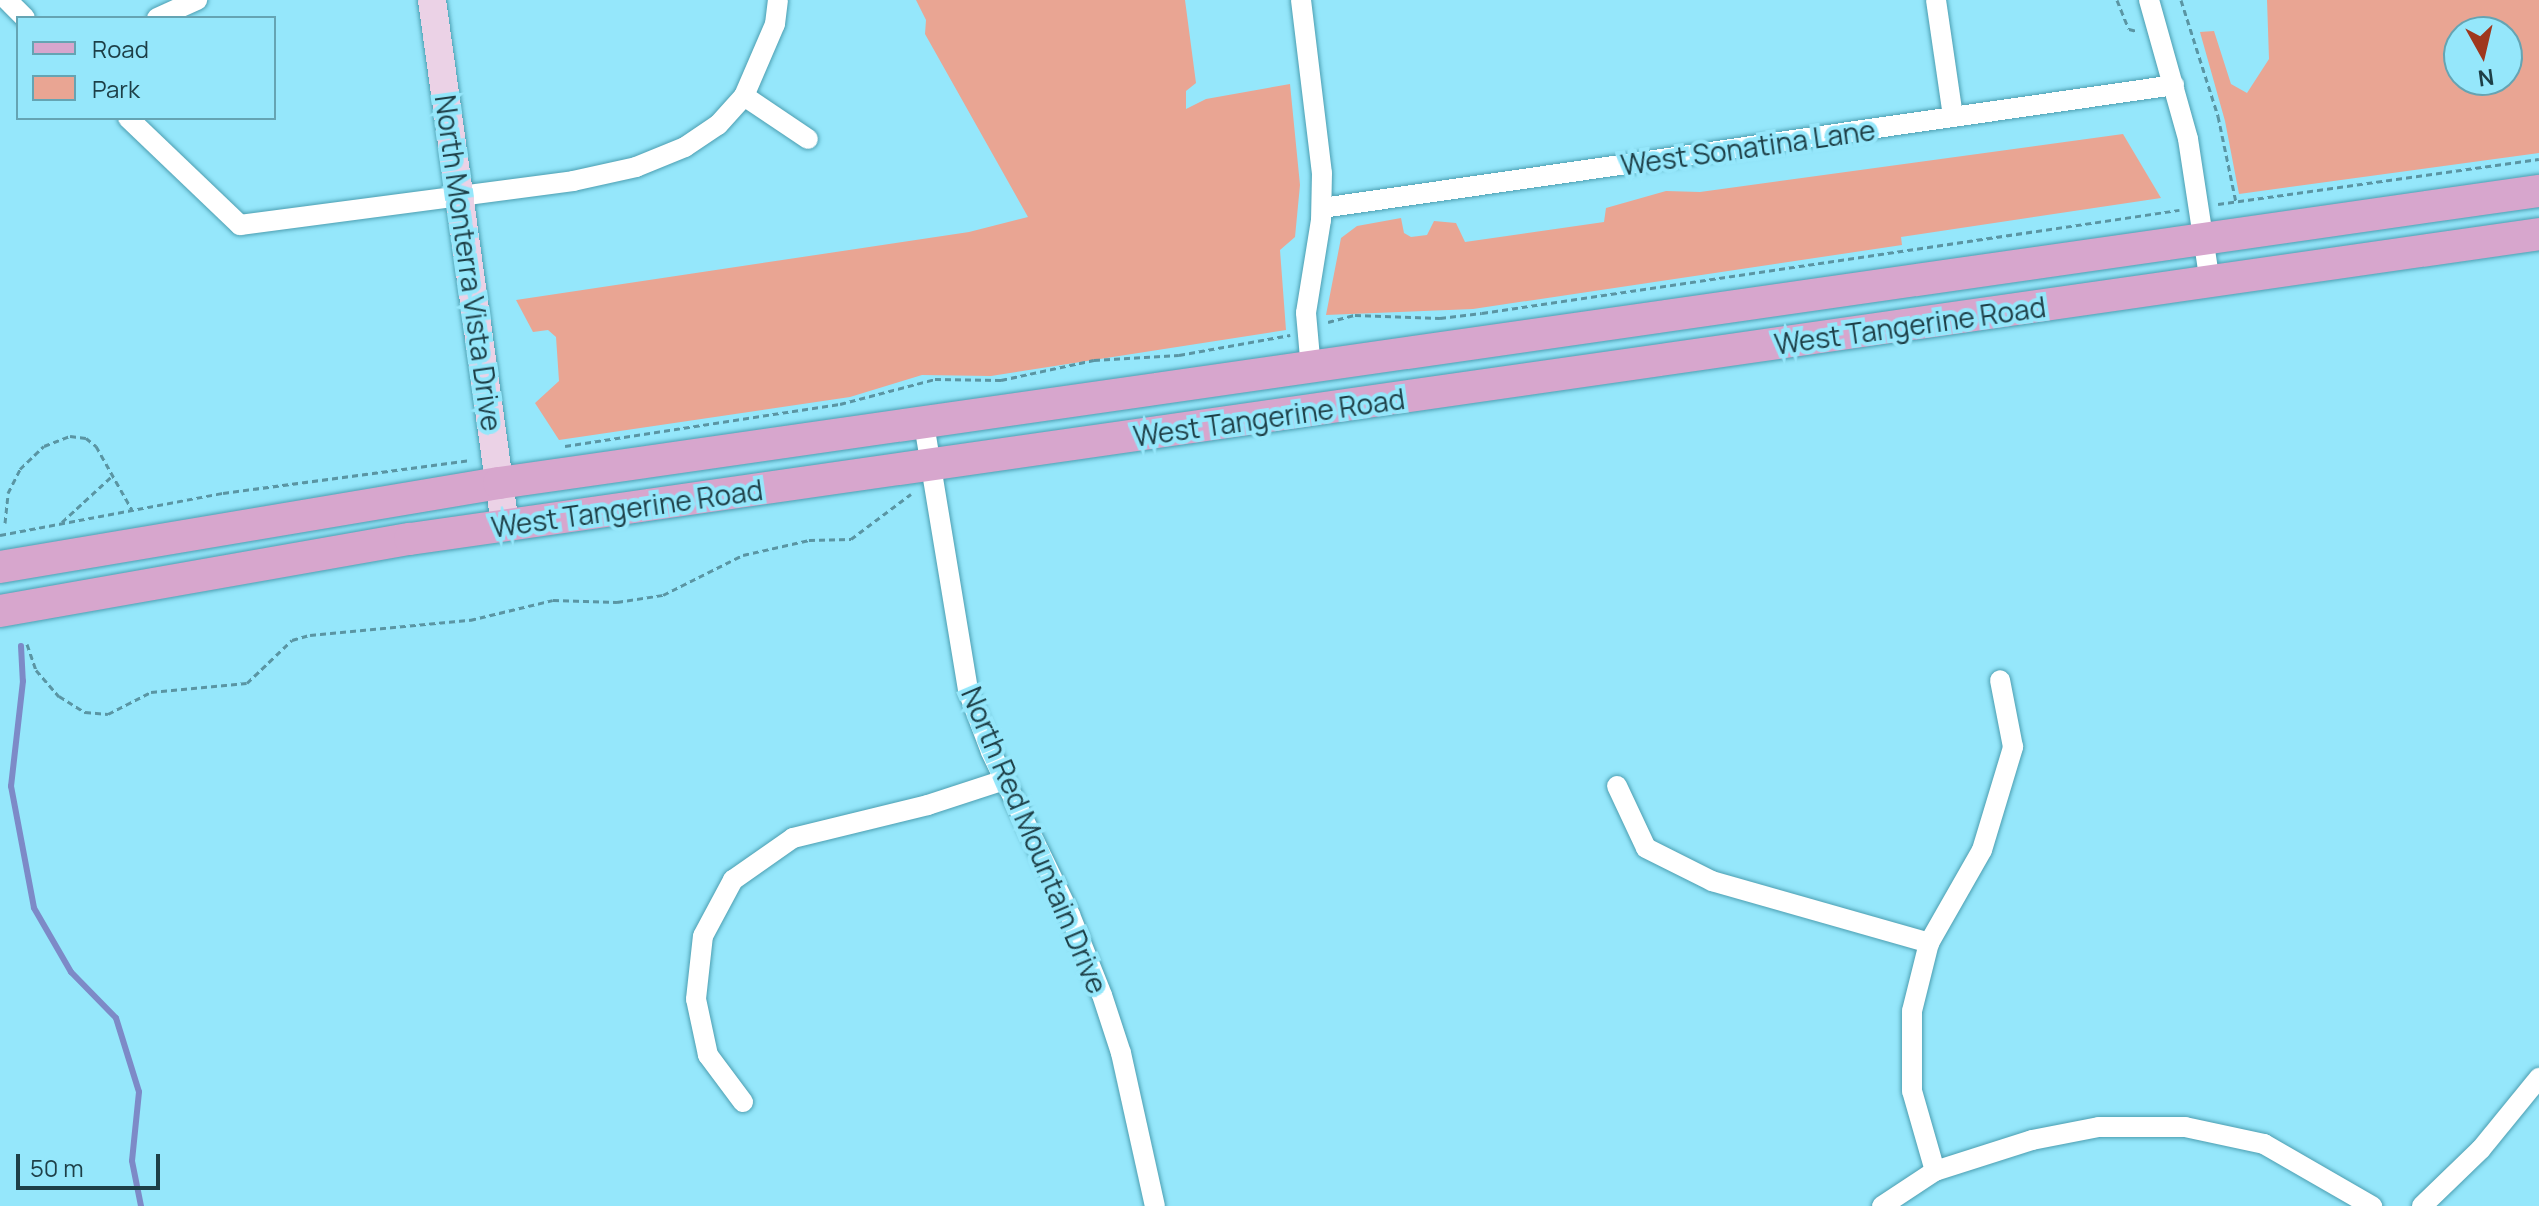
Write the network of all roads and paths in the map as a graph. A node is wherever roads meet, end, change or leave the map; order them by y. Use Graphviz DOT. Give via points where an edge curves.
graph roads {
  1 [pos="7,0"];
  2 [pos="197,0"];
  3 [pos="432,0"];
  4 [pos="778,0"];
  5 [pos="1301,0"];
  6 [pos="1936,0"];
  7 [pos="2117,0"];
  8 [pos="2149,0"];
  9 [pos="2181,0"];
  10 [pos="23,16"];
  11 [pos="161,16"];
  12 [pos="2157,34"];
  13 [pos="2174,85"];
  14 [pos="744,96"];
  15 [pos="1953,117"];
  16 [pos="130,120"];
  17 [pos="808,139"];
  18 [pos="2539,159"];
  19 [pos="2539,191"];
  20 [pos="460,197"];
  21 [pos="2236,202"];
  22 [pos="2200,207"];
  23 [pos="1322,208"];
  24 [pos="2539,234"];
  25 [pos="2205,239"];
  26 [pos="2210,282"];
  27 [pos="1323,323"];
  28 [pos="1291,335"];
  29 [pos="1311,369"];
  30 [pos="924,424"];
  31 [pos="557,448"];
  32 [pos="497,470"];
  33 [pos="931,475"];
  34 [pos="111,477"];
  35 [pos="132,510"];
  36 [pos="5,523"];
  37 [pos="59,524"];
  38 [pos="505,525"];
  39 [pos="0,535"];
  40 [pos="0,567"];
  41 [pos="0,611"];
  42 [pos="27,644"];
  43 [pos="2000,680"];
  44 [pos="1004,780"];
  45 [pos="1617,786"];
  46 [pos="1929,943"];
  47 [pos="2539,1078"];
  48 [pos="743,1102"];
  49 [pos="1935,1171"];
  50 [pos="1155,1206"];
  51 [pos="1882,1206"];
  52 [pos="2372,1206"];
  53 [pos="2422,1206"];
  1 -- 10 [label="street"];
  2 -- 11 [label="street"];
  3 -- 20 [label="street, North Monterra Vista Drive"];
  4 -- 14 [label="street" via="775,24"];
  5 -- 23 [label="street" via="1318,125"];
  6 -- 15 [label="street"];
  7 -- 12 [label="path" via="2129,29"];
  8 -- 12 [label="street"];
  9 -- 21 [label="path" via="2218,116"];
  12 -- 13 [label="street"];
  13 -- 15 [label="street, West Sonatina Lane"];
  13 -- 22 [label="street"];
  14 -- 17 [label="street"];
  14 -- 20 [label="street" via="718,125 685,147 636,167"];
  15 -- 23 [label="street, West Sonatina Lane"];
  16 -- 20 [label="street" via="240,225"];
  18 -- 21 [label="path"];
  19 -- 25 [label="main road, West Tangerine Road"];
  20 -- 32 [label="street, North Monterra Vista Drive"];
  21 -- 22 [label="path"];
  22 -- 25 [label="street"];
  22 -- 27 [label="path" via="1482,313 1440,318 1355,315"];
  23 -- 29 [label="street" via="1306,313"];
  24 -- 26 [label="main road, West Tangerine Road"];
  25 -- 26 [label="street"];
  25 -- 29 [label="main road, West Tangerine Road"];
  26 -- 33 [label="main road, West Tangerine Road"];
  28 -- 31 [label="path" via="1179,355 1094,360 1001,380 935,379 840,404"];
  29 -- 30 [label="main road, West Tangerine Road"];
  30 -- 32 [label="main road, West Tangerine Road"];
  30 -- 33 [label="street, North Red Mountain Drive"];
  32 -- 35 [label="path" via="274,485"];
  32 -- 38 [label="street, North Monterra Vista Drive"];
  32 -- 40 [label="main road, West Tangerine Road"];
  33 -- 38 [label="main road, West Tangerine Road"];
  33 -- 42 [label="path" via="851,539 809,540 743,555 663,595 617,602 553,600 470,620 310,635 292,640 247,683 151,692 108,714 85,712 59,696 36,670"];
  33 -- 44 [label="street, North Red Mountain Drive" via="961,660 975,711"];
  34 -- 35 [label="path"];
  34 -- 36 [label="path" via="92,442 79,436 57,439 20,469 8,493"];
  34 -- 37 [label="path"];
  35 -- 37 [label="path"];
  37 -- 39 [label="path"];
  38 -- 41 [label="main road, West Tangerine Road"];
  43 -- 46 [label="street" via="2013,747 1982,850"];
  44 -- 48 [label="street" via="793,838 733,880 703,936 696,999 708,1055"];
  44 -- 50 [label="street, North Red Mountain Drive" via="1070,915 1102,995 1121,1053"];
  45 -- 46 [label="street" via="1646,848 1712,881"];
  46 -- 49 [label="street" via="1912,1011 1912,1091"];
  47 -- 53 [label="street" via="2481,1149"];
  49 -- 51 [label="street"];
  49 -- 52 [label="street" via="2032,1140 2099,1127 2185,1127 2264,1144"];
}
